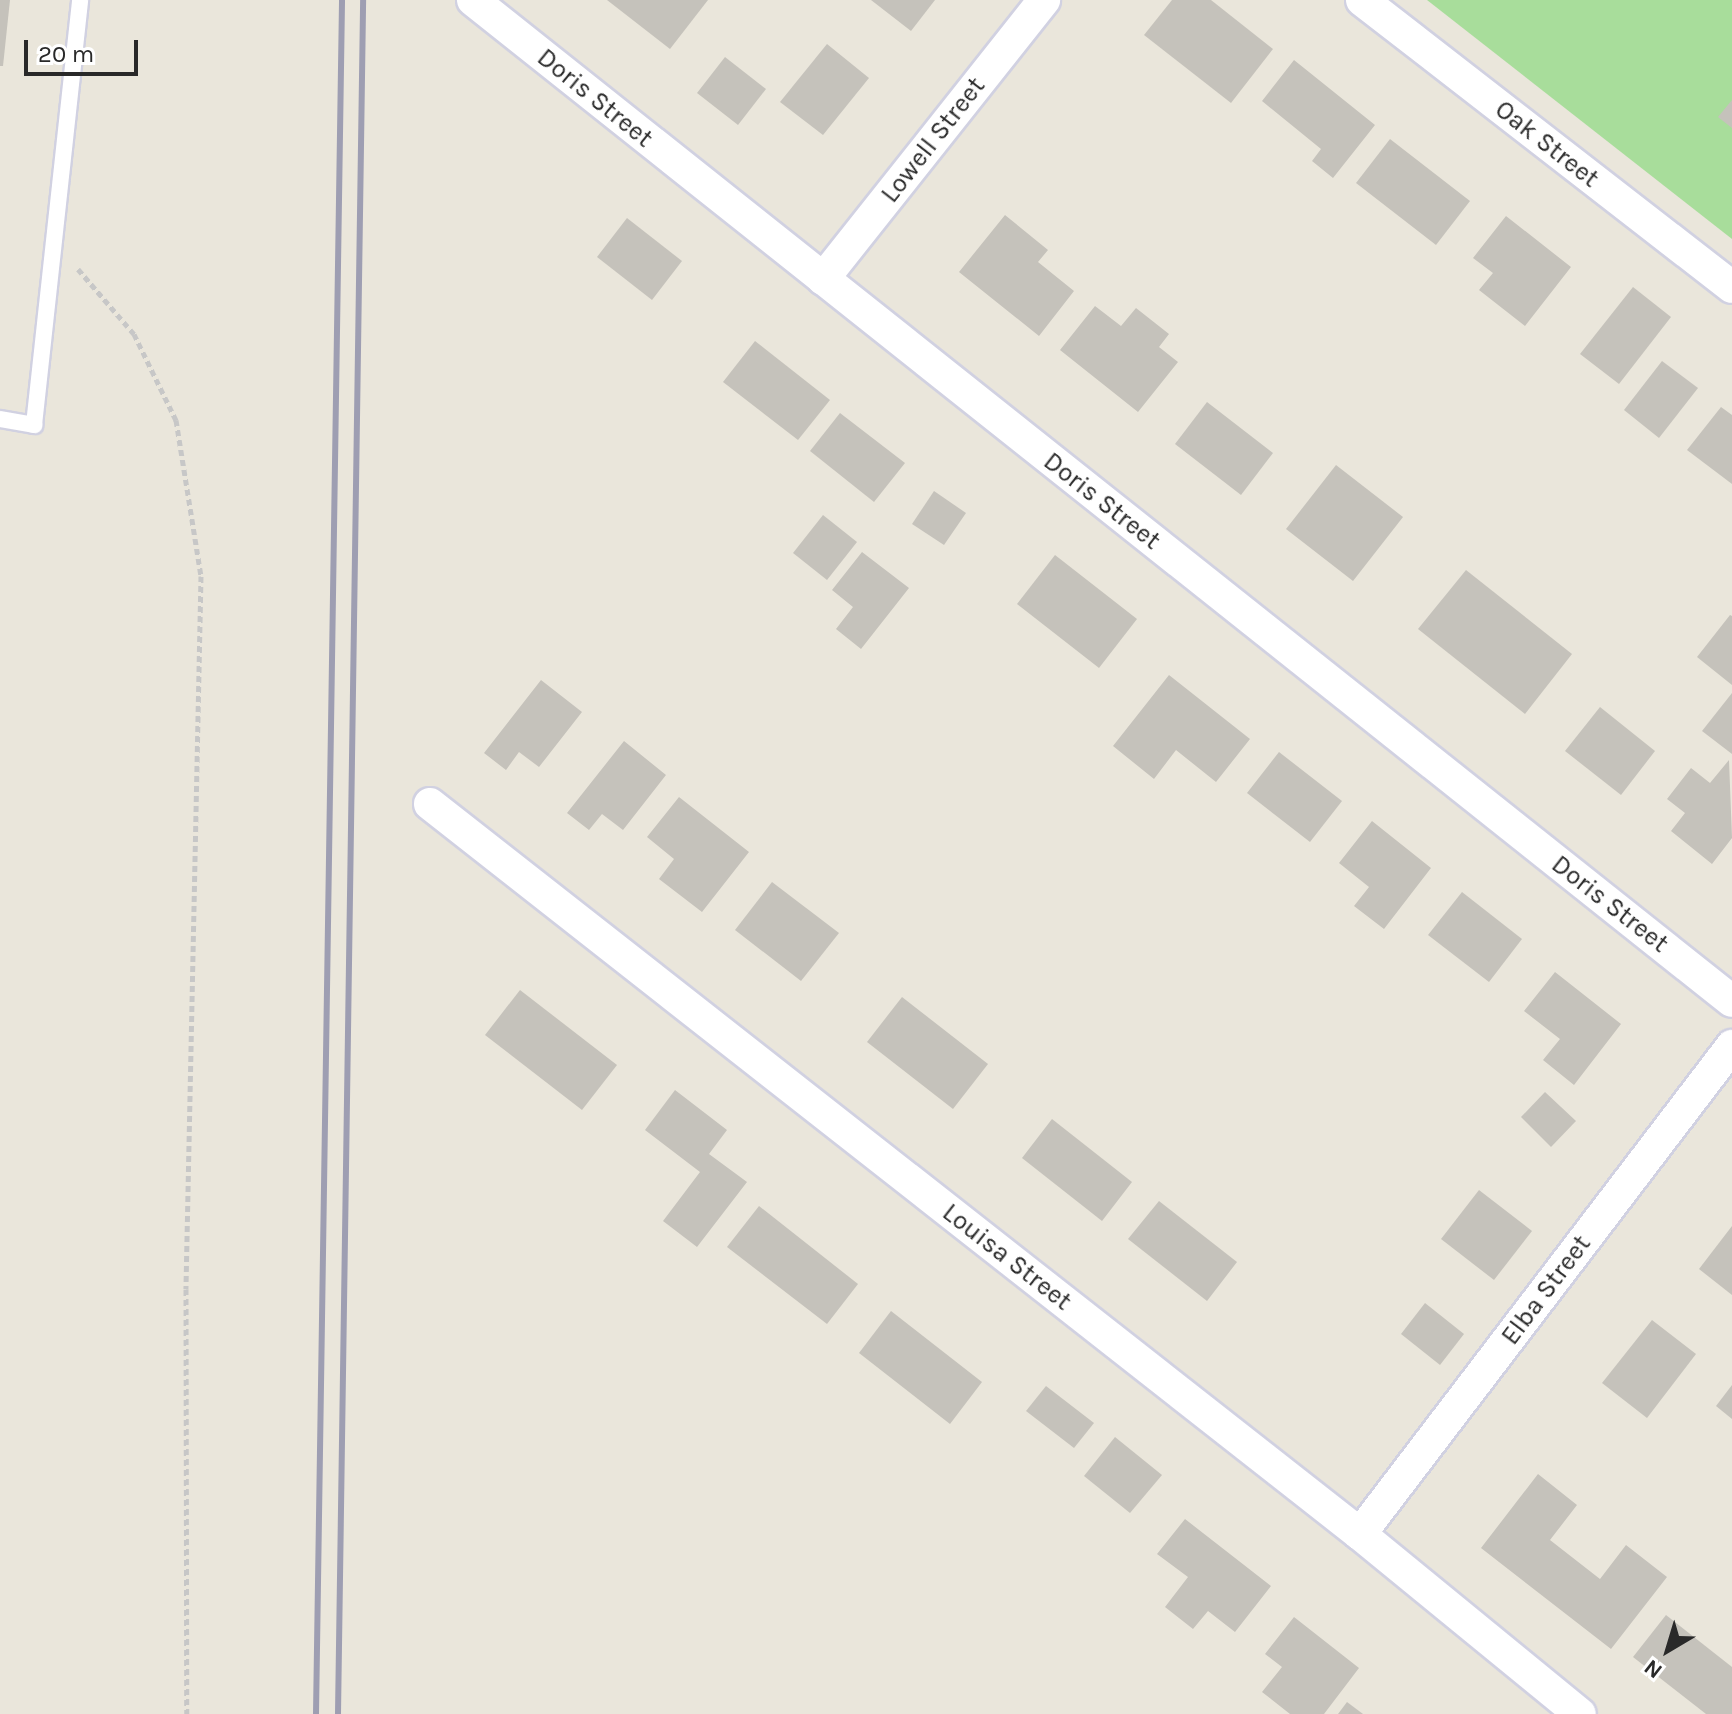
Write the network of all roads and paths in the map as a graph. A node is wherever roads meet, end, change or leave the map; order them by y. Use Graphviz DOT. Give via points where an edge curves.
graph roads {
  1 [pos="80,0"];
  2 [pos="473,0"];
  3 [pos="1044,0"];
  4 [pos="1362,0"];
  5 [pos="54,240"];
  6 [pos="823,279"];
  7 [pos="1732,287"];
  8 [pos="0,419"];
  9 [pos="430,804"];
  10 [pos="1732,1001"];
  11 [pos="1732,1046"];
  12 [pos="1360,1534"];
  13 [pos="187,1714"];
  14 [pos="1580,1714"];
  1 -- 5 [label="lane"];
  2 -- 6 [label="street, Doris Street"];
  3 -- 6 [label="street, Lowell Street"];
  4 -- 7 [label="street, Oak Street"];
  5 -- 8 [label="lane" via="34,425"];
  5 -- 13 [label="path" via="134,334 176,420 201,576 186,1289"];
  6 -- 10 [label="street, Doris Street"];
  9 -- 12 [label="street, Louisa Street"];
  11 -- 12 [label="street, Elba Street"];
  12 -- 14 [label="street, Louisa Street"];
}
